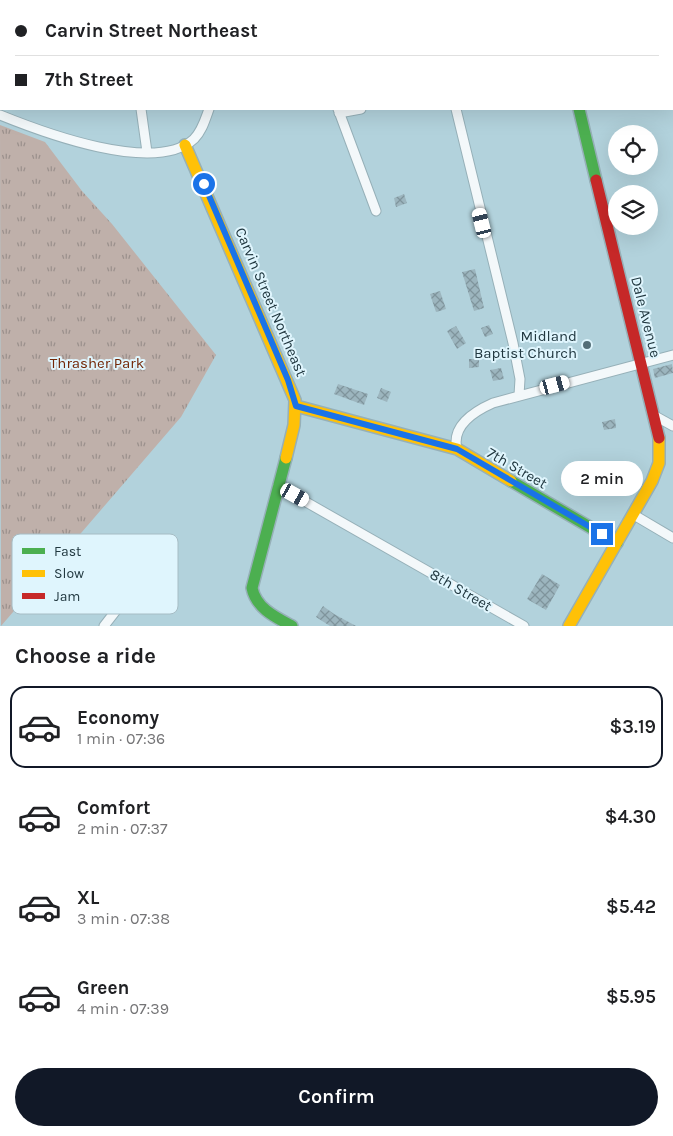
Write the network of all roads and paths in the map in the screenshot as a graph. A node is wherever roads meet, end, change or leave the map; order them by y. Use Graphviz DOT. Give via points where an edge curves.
graph roads {
  1 [pos="142,110"];
  2 [pos="209,110"];
  3 [pos="456,110"];
  4 [pos="580,110"];
  5 [pos="338,111"];
  6 [pos="0,115"];
  7 [pos="186,145"];
  8 [pos="147,152"];
  9 [pos="376,211"];
  10 [pos="673,355"];
  11 [pos="642,363"];
  12 [pos="519,395"];
  13 [pos="296,406"];
  14 [pos="655,416"];
  15 [pos="673,426"];
  16 [pos="457,449"];
  17 [pos="278,486"];
  18 [pos="634,515"];
  19 [pos="673,538"];
  20 [pos="617,543"];
  21 [pos="113,614"];
  22 [pos="104,626"];
  23 [pos="292,626"];
  24 [pos="524,626"];
  25 [pos="569,626"];
  1 -- 8 [label="street"];
  2 -- 7 [label="street" via="200,132"];
  3 -- 12 [label="street" via="513,343 520,379"];
  4 -- 11 [label="street, Dale Avenue"];
  5 -- 9 [label="street"];
  6 -- 8 [label="street" via="82,144"];
  7 -- 8 [label="street"];
  7 -- 13 [label="street, Carvin Street Northeast" via="288,380"];
  10 -- 11 [label="street"];
  11 -- 12 [label="street"];
  11 -- 14 [label="street, Dale Avenue"];
  12 -- 16 [label="street" via="472,414 460,428"];
  13 -- 16 [label="street, 7th Street"];
  13 -- 17 [label="street, Carvin Street Northeast"];
  14 -- 15 [label="street"];
  14 -- 18 [label="street, Dale Avenue" via="661,441 660,463"];
  16 -- 20 [label="street, 7th Street"];
  17 -- 23 [label="street, Carvin Street Northeast" via="252,594 259,605"];
  17 -- 24 [label="street, 8th Street"];
  18 -- 19 [label="street"];
  18 -- 20 [label="street, Dale Avenue"];
  20 -- 25 [label="street, Dale Avenue"];
  21 -- 22 [label="street"];
}
